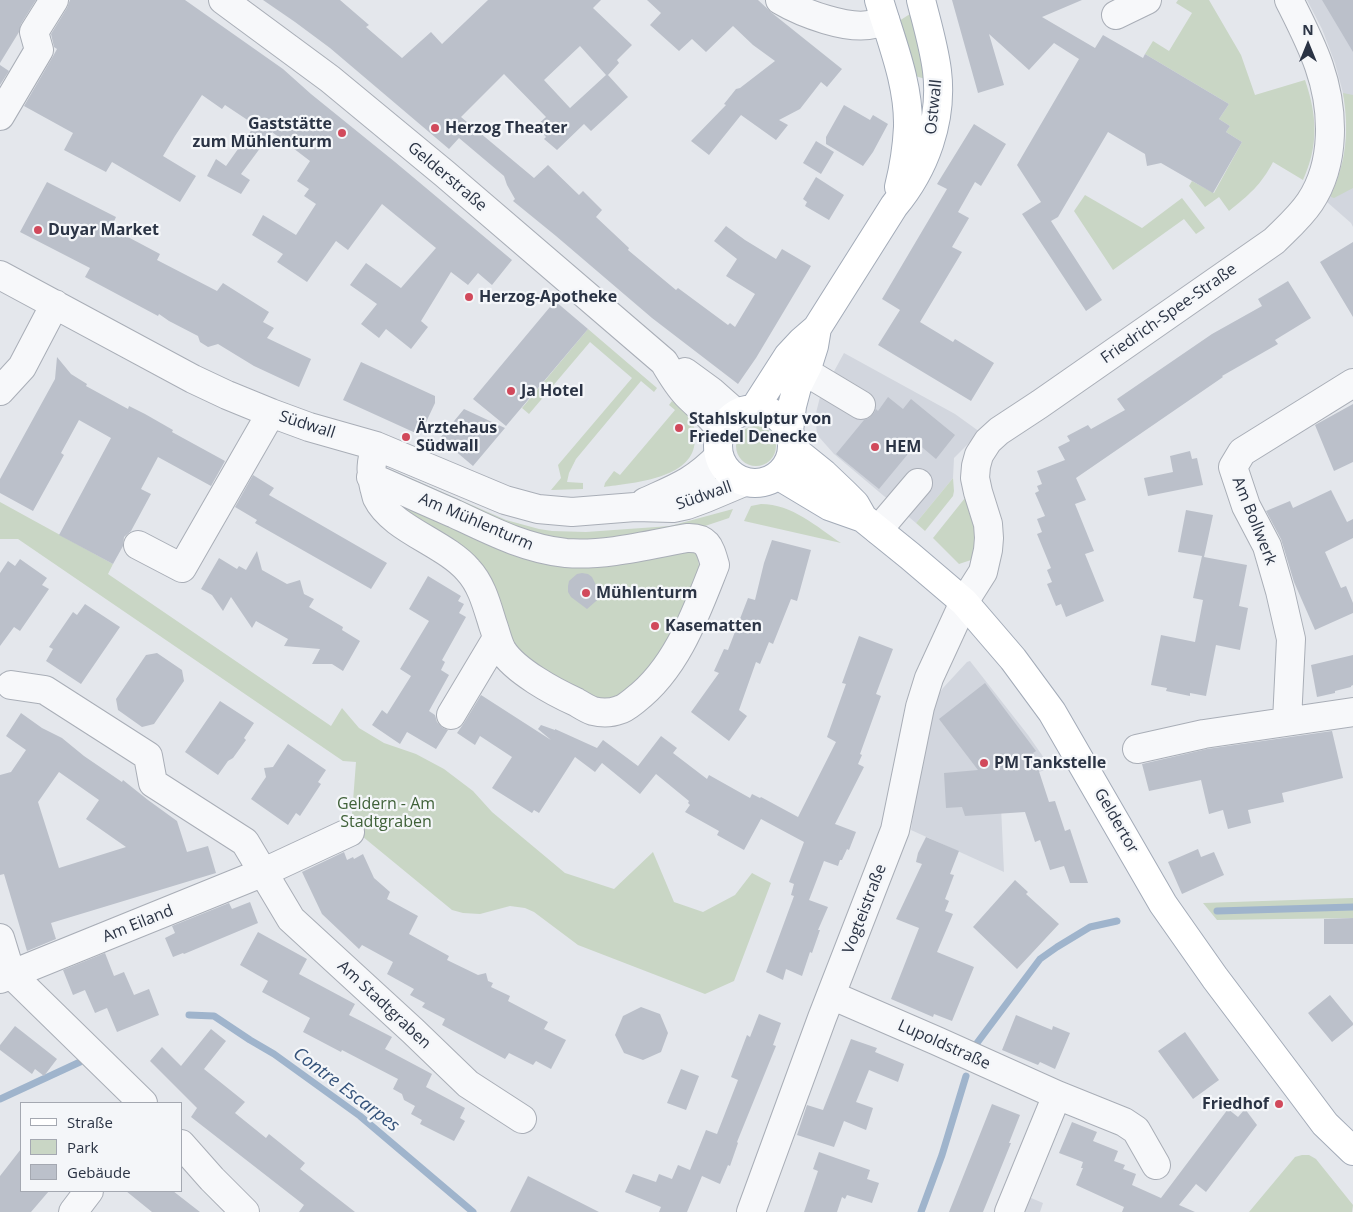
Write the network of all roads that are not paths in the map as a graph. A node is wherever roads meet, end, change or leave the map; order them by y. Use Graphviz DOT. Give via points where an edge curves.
graph roads {
  1 [pos="54,0"];
  2 [pos="223,0"];
  3 [pos="780,0"];
  4 [pos="912,0"];
  5 [pos="921,0"];
  6 [pos="1147,0"];
  7 [pos="1289,0"];
  8 [pos="882,10"];
  9 [pos="1116,15"];
  10 [pos="0,116"];
  11 [pos="894,206"];
  12 [pos="0,275"];
  13 [pos="55,304"];
  14 [pos="817,328"];
  15 [pos="804,372"];
  16 [pos="1353,383"];
  17 [pos="0,392"];
  18 [pos="861,405"];
  19 [pos="272,413"];
  20 [pos="733,427"];
  21 [pos="791,440"];
  22 [pos="376,446"];
  23 [pos="779,476"];
  24 [pos="371,477"];
  25 [pos="744,482"];
  26 [pos="918,483"];
  27 [pos="635,507"];
  28 [pos="871,524"];
  29 [pos="138,545"];
  30 [pos="964,602"];
  31 [pos="498,638"];
  32 [pos="4,689"];
  33 [pos="1353,712"];
  34 [pos="451,715"];
  35 [pos="1287,721"];
  36 [pos="1137,749"];
  37 [pos="350,832"];
  38 [pos="264,872"];
  39 [pos="0,938"];
  40 [pos="5,977"];
  41 [pos="831,995"];
  42 [pos="1056,1095"];
  43 [pos="142,1102"];
  44 [pos="522,1120"];
  45 [pos="1325,1124"];
  46 [pos="182,1145"];
  47 [pos="1353,1151"];
  48 [pos="1156,1165"];
  49 [pos="1353,1171"];
  50 [pos="89,1192"];
  51 [pos="72,1212"];
  52 [pos="245,1212"];
  53 [pos="751,1212"];
  54 [pos="1010,1212"];
  1 -- 10 [label="street" via="34,32 39,50"];
  2 -- 20 [label="street, Gelderstraße" via="330,79 664,362 694,378"];
  3 -- 8 [label="street" via="820,18 862,25 874,24"];
  4 -- 8 [label="main road" via="900,12"];
  5 -- 11 [label="main road, Ostwall" via="938,73 936,118 929,146 916,176"];
  6 -- 9 [label="street"];
  7 -- 30 [label="street, Friedrich-Spee-Straße" via="1319,66 1328,102 1328,151 1323,176 1310,203 1274,241 988,441 979,454 975,478 988,524 988,550 983,572"];
  8 -- 11 [label="main road, Ostwall" via="903,82 908,125"];
  11 -- 14 [label="main road, Ostwall"];
  12 -- 13 [label="street, Südwall"];
  13 -- 17 [label="street" via="22,367"];
  13 -- 19 [label="street, Südwall" via="193,380"];
  14 -- 15 [label="main road, Ostwall"];
  14 -- 20 [label="main road, Ostwall" via="788,356"];
  15 -- 18 [label="street"];
  15 -- 21 [label="main road, Ostwall" via="792,406"];
  16 -- 35 [label="street, Am Bollwerk" via="1242,452 1233,467 1246,506 1267,546 1291,640"];
  19 -- 22 [label="street, Südwall"];
  19 -- 29 [label="street" via="182,568"];
  20 -- 21 [label="main road" via="762,409 782,420"];
  20 -- 25 [label="main road" via="724,468"];
  20 -- 27 [label="street, Südwall" via="707,469 676,489"];
  21 -- 23 [label="main road" via="792,458"];
  21 -- 28 [label="main road, Geldertor"];
  22 -- 24 [label="street, Am Mühlenturm"];
  22 -- 27 [label="street, Südwall" via="506,500 538,509 572,512"];
  23 -- 25 [label="main road" via="768,482"];
  23 -- 28 [label="main road, Geldertor" via="829,506"];
  24 -- 31 [label="street, Am Mühlenturm" via="377,498 390,515 456,557 469,571 480,589"];
  24 -- 31 [label="street, Am Mühlenturm" via="506,538 542,549 589,553 695,537 708,544 711,550 715,565 680,645 647,691 621,710 592,711 541,683 512,662 502,650"];
  25 -- 27 [label="street, Südwall" via="687,505"];
  26 -- 28 [label="street"];
  28 -- 30 [label="main road, Geldertor"];
  30 -- 41 [label="street, Vogteistraße" via="928,678 895,830"];
  30 -- 45 [label="main road, Geldertor" via="1013,659 1052,712 1163,904"];
  31 -- 34 [label="street"];
  32 -- 38 [label="street, Am Stadtgraben" via="45,690 148,756 153,783 245,842"];
  33 -- 35 [label="street"];
  35 -- 36 [label="street"];
  37 -- 38 [label="street"];
  38 -- 40 [label="street, Am Eiland"];
  38 -- 44 [label="street, Am Stadtgraben" via="291,919 468,1084"];
  39 -- 40 [label="street"];
  40 -- 43 [label="street"];
  41 -- 42 [label="street, Lupoldstraße"];
  41 -- 53 [label="street, Vogteistraße"];
  42 -- 48 [label="street, Lupoldstraße" via="1124,1122 1136,1130"];
  42 -- 54 [label="street"];
  45 -- 47 [label="main road, Geldertor"];
  45 -- 49 [label="main road, Geldertor"];
  46 -- 52 [label="street"];
  50 -- 51 [label="street"];
}
